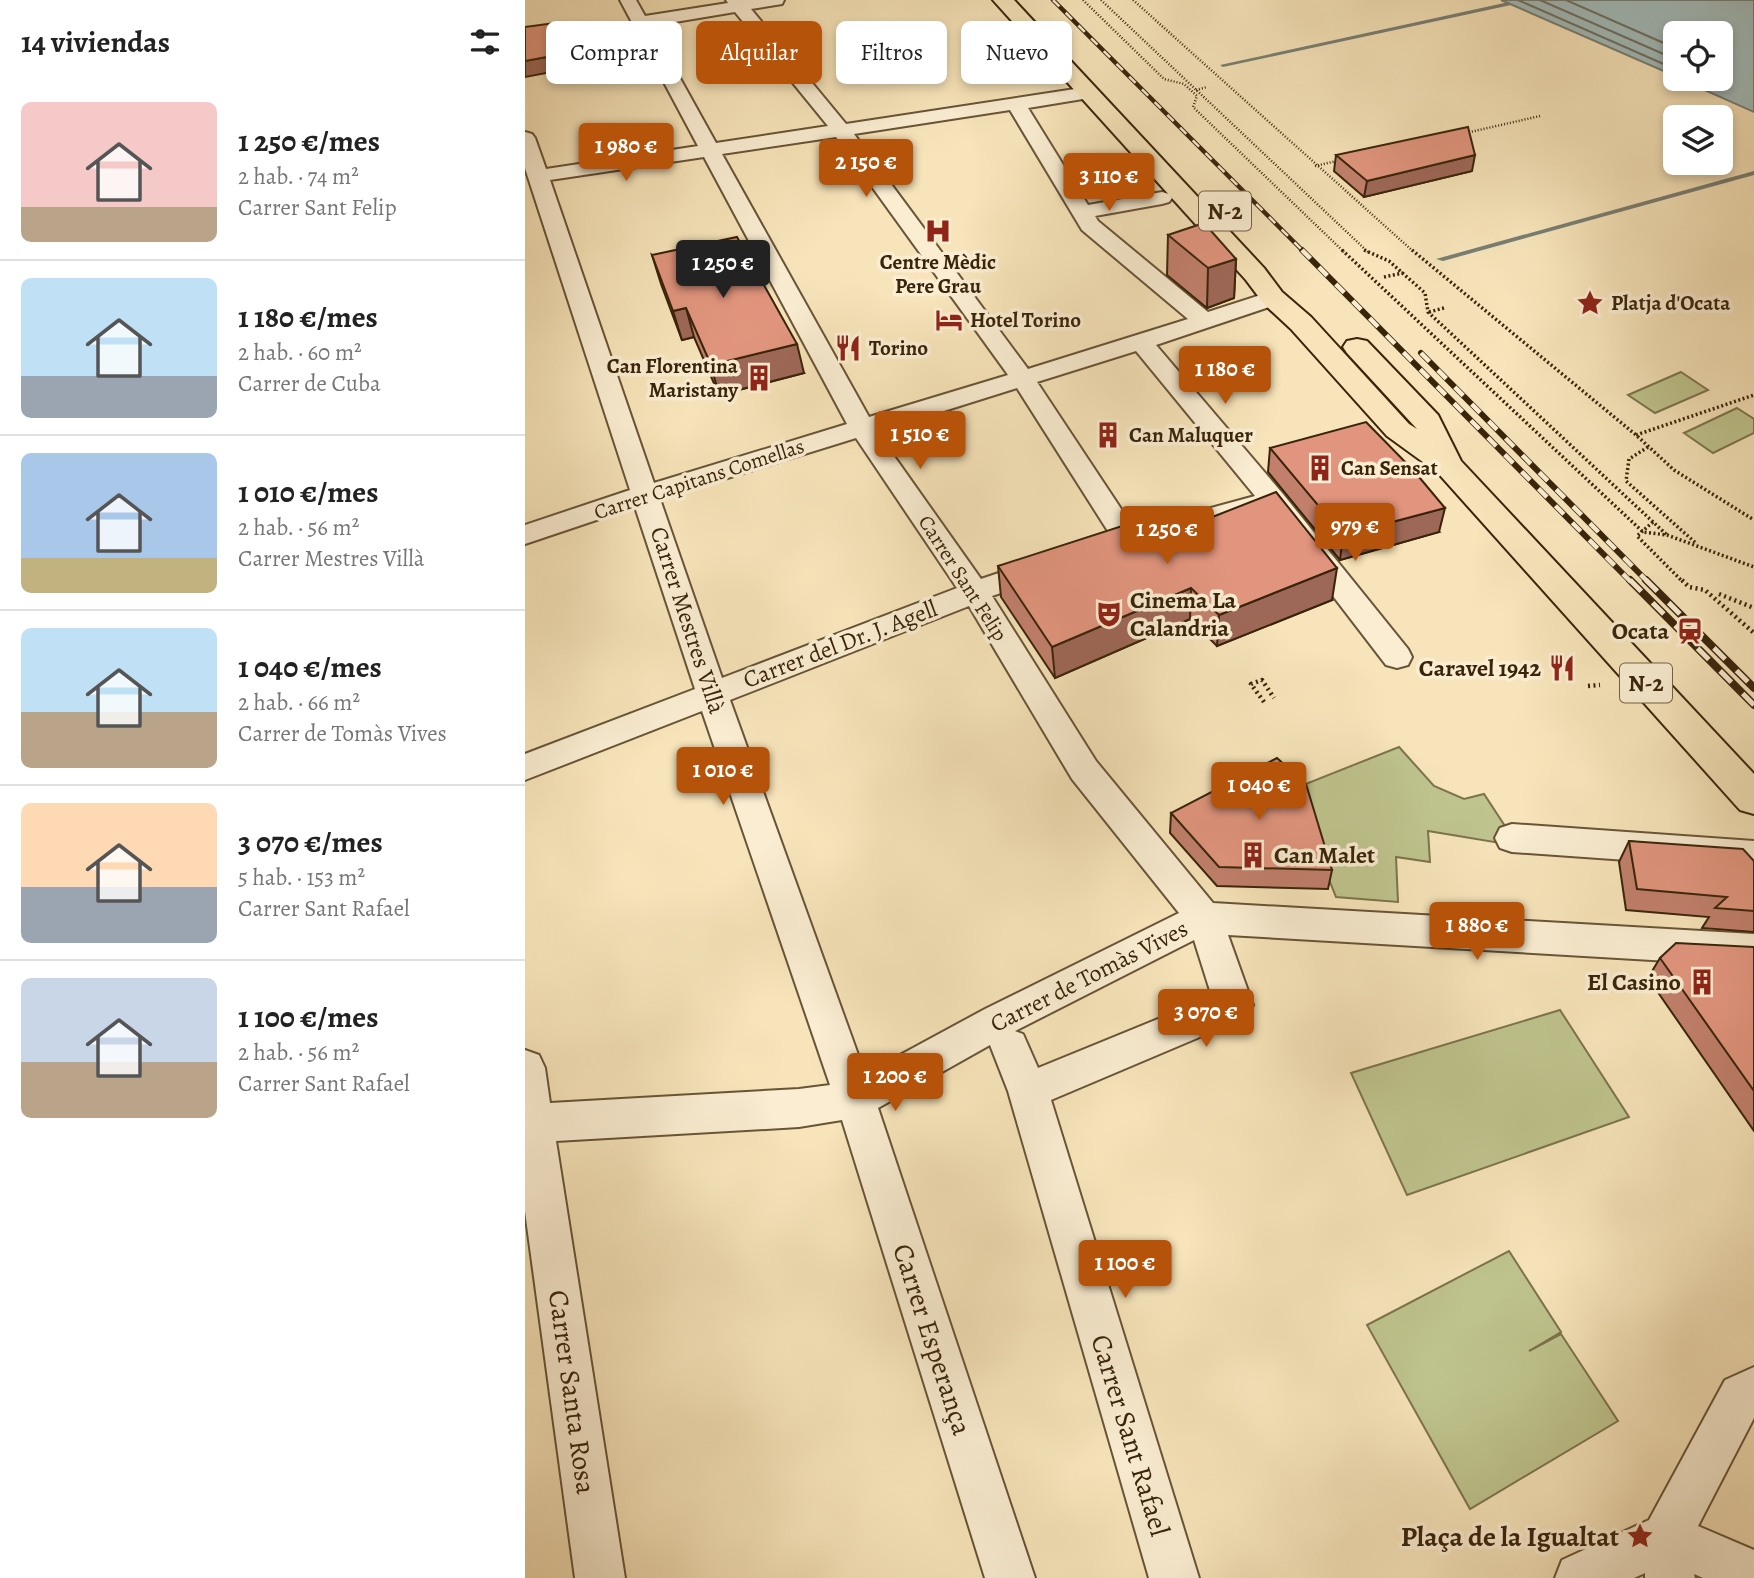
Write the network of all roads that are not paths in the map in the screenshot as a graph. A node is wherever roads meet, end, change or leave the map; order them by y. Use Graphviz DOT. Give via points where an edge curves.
graph roads {
  1 [pos="776,0"];
  2 [pos="1003,0"];
  3 [pos="1024,0"];
  4 [pos="736,2"];
  5 [pos="636,12"];
  6 [pos="1088,93"];
  7 [pos="1016,104"];
  8 [pos="841,130"];
  9 [pos="525,138"];
  10 [pos="708,149"];
  11 [pos="538,176"];
  12 [pos="1162,198"];
  13 [pos="1082,212"];
  14 [pos="1279,268"];
  15 [pos="1273,299"];
  16 [pos="1204,320"];
  17 [pos="1345,335"];
  18 [pos="1141,342"];
  19 [pos="1022,378"];
  20 [pos="1428,421"];
  21 [pos="861,427"];
  22 [pos="1448,466"];
  23 [pos="647,494"];
  24 [pos="1273,500"];
  25 [pos="525,535"];
  26 [pos="1064,561"];
  27 [pos="975,592"];
  28 [pos="1397,657"];
  29 [pos="712,694"];
  30 [pos="525,767"];
  31 [pos="1754,799"];
  32 [pos="1512,838"];
  33 [pos="1754,855"];
  34 [pos="1203,918"];
  35 [pos="1754,950"];
  36 [pos="1009,1046"];
  37 [pos="525,1068"];
  38 [pos="1028,1091"];
  39 [pos="855,1100"];
  40 [pos="530,1124"];
  41 [pos="1754,1390"];
  42 [pos="1668,1558"];
  43 [pos="1754,1575"];
  44 [pos="600,1578"];
  45 [pos="1010,1578"];
  46 [pos="1174,1578"];
  47 [pos="1580,1578"];
  1 -- 4 [label="street"];
  2 -- 6 [label="main road, N-2"];
  3 -- 14 [label="main road, N-2"];
  4 -- 5 [label="street"];
  4 -- 8 [label="street"];
  5 -- 10 [label="street, Carrer Sant Felip"];
  6 -- 7 [label="street"];
  6 -- 15 [label="main road, N-2"];
  7 -- 8 [label="street"];
  7 -- 13 [label="street"];
  8 -- 10 [label="street"];
  8 -- 19 [label="street"];
  9 -- 11 [label="street, Carrer Mestres Villà"];
  10 -- 11 [label="street"];
  10 -- 21 [label="street, Carrer Sant Felip"];
  11 -- 23 [label="street, Carrer Mestres Villà"];
  12 -- 13 [label="street"];
  13 -- 16 [label="street" via="1090,225"];
  15 -- 16 [label="street, Carrer Capitans Comellas"];
  15 -- 20 [label="main road" via="1297,302 1377,384"];
  15 -- 22 [label="main road, N-2" via="1301,323 1398,430"];
  16 -- 18 [label="street, Carrer Capitans Comellas"];
  17 -- 20 [label="main road, N-2"];
  18 -- 19 [label="street, Carrer Capitans Comellas"];
  18 -- 24 [label="street"];
  19 -- 21 [label="street, Carrer Capitans Comellas"];
  19 -- 24 [label="street" via="1115,544"];
  20 -- 22 [label="main road, N-2"];
  21 -- 23 [label="street, Carrer Capitans Comellas"];
  21 -- 27 [label="street, Carrer Sant Felip"];
  22 -- 31 [label="main road, N-2"];
  23 -- 25 [label="street, Carrer Capitans Comellas"];
  23 -- 29 [label="street, Carrer Mestres Villà"];
  24 -- 28 [label="street"];
  26 -- 27 [label="street, Carrer del Dr. J. Agell"];
  27 -- 29 [label="street, Carrer del Dr. J. Agell"];
  27 -- 34 [label="street, Carrer Sant Felip"];
  29 -- 30 [label="street, Carrer del Dr. J. Agell"];
  29 -- 39 [label="street, Carrer Mestres Villà"];
  32 -- 33 [label="street"];
  34 -- 35 [label="street, Carrer de Tomàs Vives"];
  34 -- 38 [label="street" via="1234,1005"];
  34 -- 39 [label="street, Carrer de Tomàs Vives" via="998,1021"];
  36 -- 38 [label="street, Carrer Sant Rafael"];
  37 -- 40 [label="street, Carrer Santa Rosa"];
  38 -- 46 [label="street, Carrer Sant Rafael"];
  39 -- 40 [label="street, Carrer de Tomàs Vives" via="799,1108"];
  39 -- 45 [label="street, Carrer Esperança"];
  40 -- 44 [label="street, Carrer Santa Rosa"];
  41 -- 42 [label="street" via="1741,1396"];
  42 -- 43 [label="street"];
  42 -- 47 [label="street"];
}
